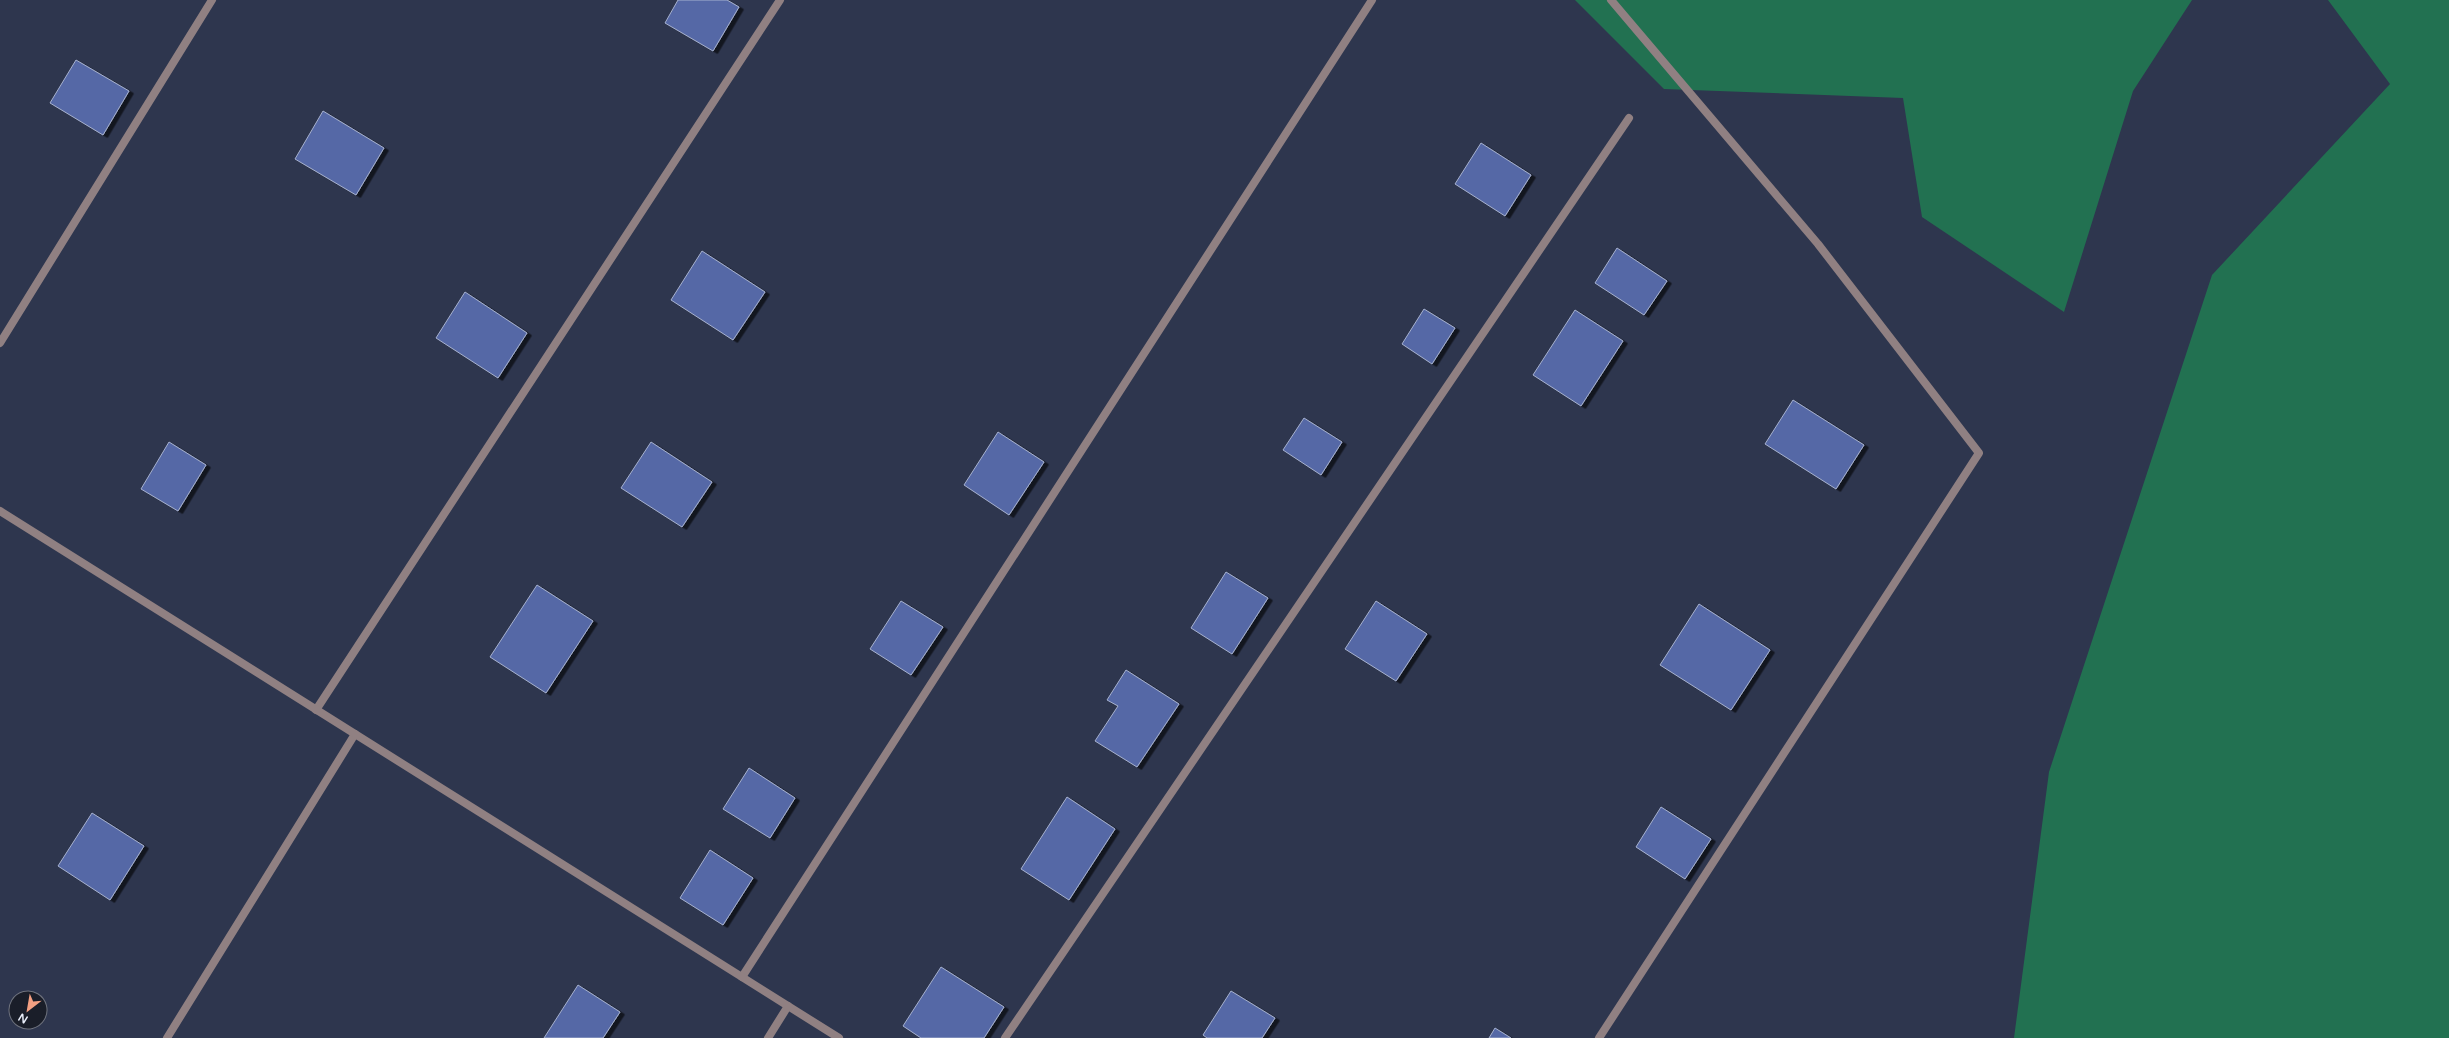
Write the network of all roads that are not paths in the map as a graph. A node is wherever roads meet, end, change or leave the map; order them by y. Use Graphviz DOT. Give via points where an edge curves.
graph roads {
  1 [pos="212,0"];
  2 [pos="780,0"];
  3 [pos="1372,0"];
  4 [pos="1611,0"];
  5 [pos="1629,118"];
  6 [pos="0,343"];
  7 [pos="0,511"];
  8 [pos="316,710"];
  9 [pos="355,734"];
  10 [pos="742,977"];
  11 [pos="788,1006"];
  12 [pos="167,1038"];
  13 [pos="768,1038"];
  14 [pos="839,1038"];
  15 [pos="1005,1038"];
  16 [pos="1599,1038"];
  1 -- 6 [label="street"];
  2 -- 8 [label="street"];
  3 -- 10 [label="street"];
  4 -- 16 [label="street" via="1818,244 1979,453"];
  5 -- 15 [label="street"];
  7 -- 8 [label="street"];
  8 -- 9 [label="street"];
  9 -- 10 [label="street"];
  9 -- 12 [label="street"];
  10 -- 11 [label="street"];
  11 -- 13 [label="street"];
  11 -- 14 [label="street"];
}
